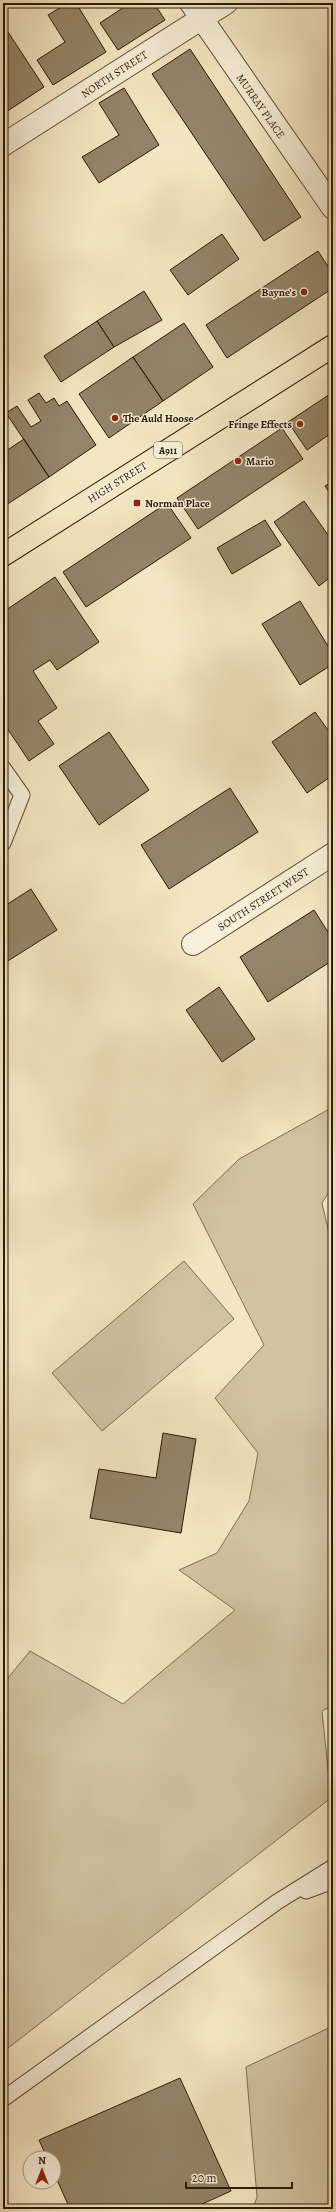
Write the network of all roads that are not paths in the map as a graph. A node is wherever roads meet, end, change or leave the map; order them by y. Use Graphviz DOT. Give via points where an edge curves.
graph roads {
  1 [pos="226,3"];
  2 [pos="196,11"];
  3 [pos="3,145"];
  4 [pos="333,208"];
  5 [pos="333,346"];
  6 [pos="3,555"];
  7 [pos="3,768"];
  8 [pos="3,843"];
  9 [pos="333,854"];
  10 [pos="193,944"];
  11 [pos="333,1867"];
  12 [pos="333,1881"];
  13 [pos="277,1902"];
  14 [pos="3,2099"];
  1 -- 2 [label="street, NORTH STREET"];
  2 -- 3 [label="street, NORTH STREET"];
  2 -- 4 [label="street, MURRAY PLACE"];
  5 -- 6 [label="main road, HIGH STREET / A911"];
  7 -- 8 [label="lane" via="22,795"];
  9 -- 10 [label="street, SOUTH STREET WEST"];
  11 -- 13 [label="lane"];
  12 -- 13 [label="lane"];
  13 -- 14 [label="lane"];
}
